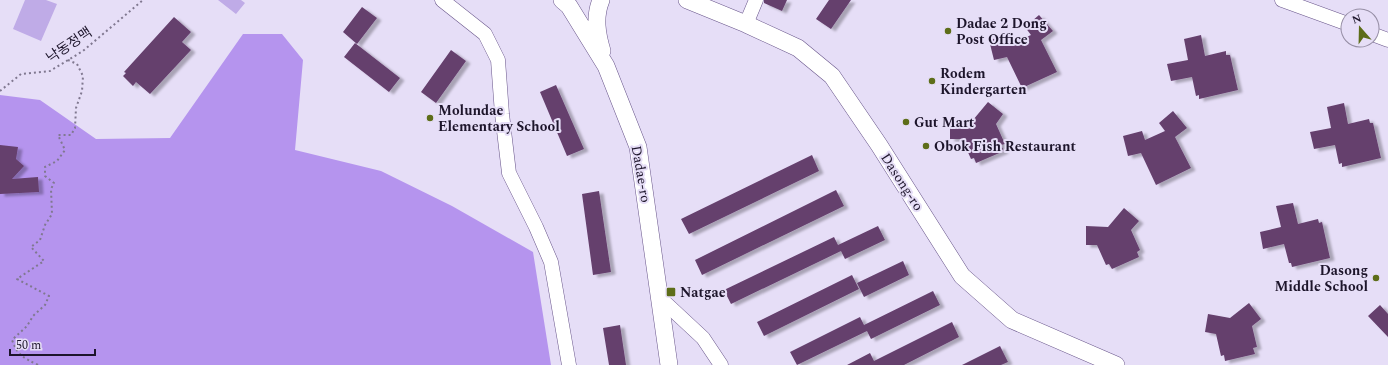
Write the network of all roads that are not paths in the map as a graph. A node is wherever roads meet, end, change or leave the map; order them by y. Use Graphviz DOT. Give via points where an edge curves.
graph roads {
  1 [pos="442,0"];
  2 [pos="562,0"];
  3 [pos="601,0"];
  4 [pos="687,0"];
  5 [pos="756,0"];
  6 [pos="1282,0"];
  7 [pos="705,3"];
  8 [pos="1340,21"];
  9 [pos="746,24"];
  10 [pos="606,66"];
  11 [pos="660,298"];
  12 [pos="569,365"];
  13 [pos="670,365"];
  14 [pos="721,365"];
  15 [pos="1116,365"];
  1 -- 12 [label="street" via="485,34 498,60 509,173 551,262"];
  2 -- 10 [label="main road, Dadae-ro" via="569,6"];
  3 -- 10 [label="main road" via="598,8 597,33"];
  4 -- 7 [label="main road, Dasong-ro"];
  5 -- 9 [label="street"];
  6 -- 8 [label="street"];
  7 -- 9 [label="main road, Dasong-ro"];
  9 -- 15 [label="main road, Dasong-ro" via="798,48 832,76 962,276 1012,320"];
  10 -- 11 [label="main road, Dadae-ro" via="638,146"];
  11 -- 13 [label="main road, Dadae-ro"];
  11 -- 14 [label="street" via="703,338"];
}
